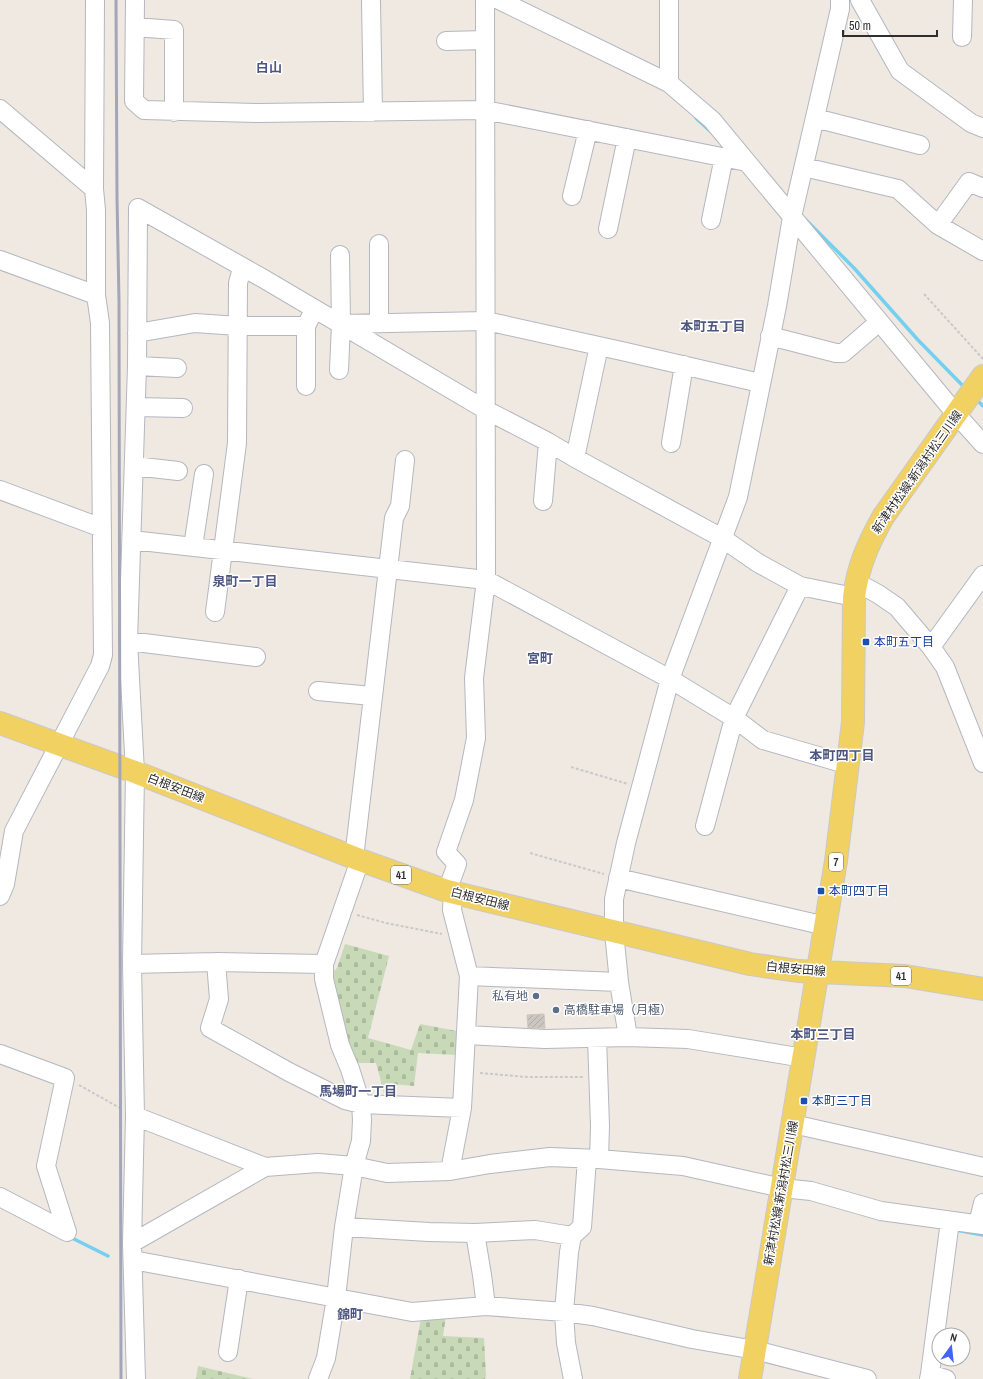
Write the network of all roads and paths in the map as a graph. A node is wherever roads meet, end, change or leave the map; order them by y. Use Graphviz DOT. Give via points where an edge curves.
graph roads {
  1 [pos="95,0"];
  2 [pos="135,0"];
  3 [pos="485,0"];
  4 [pos="499,0"];
  5 [pos="669,0"];
  6 [pos="840,0"];
  7 [pos="860,0"];
  8 [pos="963,0"];
  9 [pos="371,2"];
  10 [pos="135,27"];
  11 [pos="962,37"];
  12 [pos="485,40"];
  13 [pos="446,41"];
  14 [pos="669,83"];
  15 [pos="0,109"];
  16 [pos="486,110"];
  17 [pos="174,112"];
  18 [pos="372,112"];
  19 [pos="815,118"];
  20 [pos="983,128"];
  21 [pos="588,130"];
  22 [pos="627,138"];
  23 [pos="920,145"];
  24 [pos="724,157"];
  25 [pos="747,162"];
  26 [pos="804,167"];
  27 [pos="983,188"];
  28 [pos="94,189"];
  29 [pos="572,196"];
  30 [pos="792,217"];
  31 [pos="711,220"];
  32 [pos="938,225"];
  33 [pos="608,229"];
  34 [pos="379,244"];
  35 [pos="983,251"];
  36 [pos="340,255"];
  37 [pos="0,260"];
  38 [pos="242,268"];
  39 [pos="96,294"];
  40 [pos="924,294"];
  41 [pos="314,308"];
  42 [pos="486,321"];
  43 [pos="879,322"];
  44 [pos="379,323"];
  45 [pos="341,324"];
  46 [pos="238,326"];
  47 [pos="306,326"];
  48 [pos="137,333"];
  49 [pos="770,336"];
  50 [pos="599,346"];
  51 [pos="983,359"];
  52 [pos="684,365"];
  53 [pos="137,366"];
  54 [pos="177,368"];
  55 [pos="339,370"];
  56 [pos="983,376"];
  57 [pos="760,383"];
  58 [pos="306,386"];
  59 [pos="136,407"];
  60 [pos="183,408"];
  61 [pos="486,410"];
  62 [pos="956,414"];
  63 [pos="548,442"];
  64 [pos="672,443"];
  65 [pos="983,444"];
  66 [pos="575,458"];
  67 [pos="405,460"];
  68 [pos="134,466"];
  69 [pos="178,471"];
  70 [pos="204,474"];
  71 [pos="0,490"];
  72 [pos="543,501"];
  73 [pos="102,528"];
  74 [pos="722,538"];
  75 [pos="132,540"];
  76 [pos="193,547"];
  77 [pos="223,551"];
  78 [pos="388,570"];
  79 [pos="983,575"];
  80 [pos="486,580"];
  81 [pos="800,586"];
  82 [pos="855,590"];
  83 [pos="215,612"];
  84 [pos="128,641"];
  85 [pos="931,647"];
  86 [pos="256,657"];
  87 [pos="670,679"];
  88 [pos="318,691"];
  89 [pos="372,696"];
  90 [pos="734,718"];
  91 [pos="0,723"];
  92 [pos="58,745"];
  93 [pos="983,763"];
  94 [pos="849,765"];
  95 [pos="571,767"];
  96 [pos="135,772"];
  97 [pos="640,788"];
  98 [pos="705,826"];
  99 [pos="530,853"];
  100 [pos="357,859"];
  101 [pos="618,878"];
  102 [pos="2,887"];
  103 [pos="450,892"];
  104 [pos="342,912"];
  105 [pos="826,926"];
  106 [pos="614,932"];
  107 [pos="459,938"];
  108 [pos="216,962"];
  109 [pos="132,964"];
  110 [pos="324,964"];
  111 [pos="818,972"];
  112 [pos="469,976"];
  113 [pos="619,982"];
  114 [pos="983,989"];
  115 [pos="466,1035"];
  116 [pos="628,1037"];
  117 [pos="597,1038"];
  118 [pos="0,1054"];
  119 [pos="804,1058"];
  120 [pos="464,1071"];
  121 [pos="599,1077"];
  122 [pos="65,1078"];
  123 [pos="361,1104"];
  124 [pos="462,1108"];
  125 [pos="135,1116"];
  126 [pos="793,1124"];
  127 [pos="593,1159"];
  128 [pos="354,1166"];
  129 [pos="265,1167"];
  130 [pos="983,1167"];
  131 [pos="450,1171"];
  132 [pos="782,1188"];
  133 [pos="0,1197"];
  134 [pos="983,1202"];
  135 [pos="950,1221"];
  136 [pos="980,1224"];
  137 [pos="344,1227"];
  138 [pos="474,1233"];
  139 [pos="572,1236"];
  140 [pos="132,1251"];
  141 [pos="239,1280"];
  142 [pos="336,1298"];
  143 [pos="486,1306"];
  144 [pos="564,1312"];
  145 [pos="755,1350"];
  146 [pos="228,1352"];
  147 [pos="935,1378"];
  148 [pos="136,1379"];
  149 [pos="318,1379"];
  150 [pos="573,1379"];
  151 [pos="750,1379"];
  152 [pos="867,1379"];
  1 -- 28 [label="street"];
  2 -- 10 [label="street"];
  3 -- 12 [label="street"];
  4 -- 14 [label="street"];
  5 -- 14 [label="street"];
  6 -- 19 [label="street"];
  7 -- 20 [label="street" via="900,72 971,123"];
  8 -- 11 [label="street"];
  9 -- 18 [label="street"];
  10 -- 17 [label="street" via="134,101 144,110"];
  10 -- 17 [label="street" via="174,30"];
  12 -- 13 [label="street"];
  12 -- 16 [label="street"];
  14 -- 25 [label="street" via="712,120"];
  15 -- 28 [label="street"];
  16 -- 18 [label="street"];
  16 -- 21 [label="street"];
  16 -- 42 [label="street"];
  17 -- 18 [label="street"];
  19 -- 23 [label="street"];
  19 -- 26 [label="street"];
  21 -- 22 [label="street"];
  21 -- 29 [label="street"];
  22 -- 24 [label="street"];
  22 -- 33 [label="street"];
  24 -- 25 [label="street"];
  24 -- 31 [label="street"];
  25 -- 30 [label="street"];
  26 -- 30 [label="street"];
  26 -- 32 [label="street" via="898,189"];
  27 -- 32 [label="street" via="968,182"];
  28 -- 39 [label="street"];
  30 -- 43 [label="street"];
  30 -- 49 [label="street"];
  32 -- 35 [label="street"];
  34 -- 44 [label="street"];
  36 -- 45 [label="street"];
  37 -- 39 [label="street"];
  38 -- 41 [label="street"];
  38 -- 46 [label="street" via="238,283"];
  38 -- 48 [label="street" via="138,208"];
  39 -- 73 [label="street" via="100,323"];
  40 -- 51 [label="path"];
  41 -- 45 [label="street"];
  41 -- 47 [label="street"];
  42 -- 44 [label="street"];
  42 -- 50 [label="street"];
  42 -- 61 [label="street"];
  43 -- 49 [label="street" via="843,353"];
  43 -- 62 [label="street"];
  44 -- 45 [label="street"];
  45 -- 55 [label="street"];
  45 -- 61 [label="street"];
  46 -- 47 [label="street"];
  46 -- 48 [label="street" via="195,323"];
  46 -- 77 [label="street" via="237,443"];
  47 -- 58 [label="street"];
  48 -- 53 [label="street"];
  49 -- 57 [label="street"];
  50 -- 52 [label="street"];
  50 -- 66 [label="street"];
  52 -- 57 [label="street"];
  52 -- 64 [label="street"];
  53 -- 54 [label="street"];
  53 -- 59 [label="street"];
  56 -- 62 [label="main road, 新津村松線;新潟村松三川線 / 7"];
  57 -- 74 [label="street" via="738,497"];
  59 -- 60 [label="street"];
  59 -- 68 [label="street"];
  61 -- 63 [label="street"];
  61 -- 80 [label="street"];
  62 -- 65 [label="street"];
  62 -- 82 [label="main road, 新津村松線;新潟村松三川線 / 7" via="883,517 860,565"];
  63 -- 66 [label="street"];
  63 -- 72 [label="street"];
  66 -- 74 [label="street"];
  67 -- 78 [label="street" via="400,506 394,518"];
  68 -- 69 [label="street"];
  68 -- 75 [label="street"];
  70 -- 76 [label="street"];
  71 -- 73 [label="street"];
  73 -- 92 [label="street" via="103,655 100,666"];
  74 -- 81 [label="street" via="758,563"];
  74 -- 87 [label="street"];
  75 -- 76 [label="street"];
  75 -- 84 [label="street"];
  76 -- 77 [label="street"];
  77 -- 78 [label="street"];
  77 -- 83 [label="street"];
  78 -- 80 [label="street"];
  78 -- 89 [label="street"];
  79 -- 85 [label="street"];
  80 -- 87 [label="street"];
  80 -- 103 [label="street" via="474,678 476,738 464,800 446,852 457,864"];
  81 -- 82 [label="street"];
  81 -- 90 [label="street"];
  82 -- 85 [label="street" via="878,594 897,607"];
  82 -- 94 [label="main road, 新津村松線;新潟村松三川線 / 7" via="854,722"];
  84 -- 86 [label="street"];
  84 -- 96 [label="street"];
  85 -- 93 [label="street" via="945,667"];
  87 -- 90 [label="street"];
  87 -- 97 [label="street"];
  88 -- 89 [label="street"];
  89 -- 100 [label="street"];
  90 -- 94 [label="street" via="763,740"];
  90 -- 98 [label="street"];
  91 -- 92 [label="main road, 白根安田線 / 41"];
  92 -- 96 [label="main road, 白根安田線 / 41"];
  92 -- 102 [label="street" via="14,831"];
  94 -- 105 [label="main road, 新津村松線;新潟村松三川線 / 7"];
  95 -- 97 [label="path"];
  96 -- 100 [label="main road, 白根安田線 / 41"];
  96 -- 109 [label="street"];
  97 -- 101 [label="street"];
  99 -- 101 [label="path"];
  100 -- 103 [label="main road, 白根安田線 / 41"];
  100 -- 104 [label="street"];
  101 -- 105 [label="street"];
  101 -- 106 [label="street" via="614,899"];
  103 -- 106 [label="main road, 白根安田線 / 41"];
  103 -- 107 [label="street"];
  104 -- 107 [label="path"];
  104 -- 110 [label="street"];
  105 -- 111 [label="main road, 新津村松線;新潟村松三川線 / 7"];
  106 -- 111 [label="main road, 白根安田線 / 41" via="750,964"];
  106 -- 113 [label="street"];
  107 -- 112 [label="street"];
  108 -- 109 [label="street"];
  108 -- 110 [label="street"];
  108 -- 123 [label="street" via="220,999 210,1028 289,1072 345,1100"];
  109 -- 125 [label="street"];
  110 -- 123 [label="street" via="324,979 340,1045"];
  111 -- 114 [label="main road, 白根安田線 / 41" via="905,976"];
  111 -- 119 [label="main road, 新津村松線;新潟村松三川線 / 7"];
  112 -- 113 [label="street"];
  112 -- 115 [label="street"];
  113 -- 116 [label="street"];
  115 -- 117 [label="street" via="545,1039"];
  115 -- 120 [label="street"];
  116 -- 117 [label="street"];
  116 -- 119 [label="street" via="688,1039"];
  117 -- 121 [label="street"];
  118 -- 122 [label="street"];
  119 -- 126 [label="main road, 新津村松線;新潟村松三川線 / 7"];
  120 -- 121 [label="path" via="527,1077"];
  120 -- 124 [label="street"];
  121 -- 127 [label="street"];
  122 -- 125 [label="path"];
  122 -- 133 [label="street" via="46,1166 66,1232"];
  123 -- 124 [label="street"];
  123 -- 128 [label="street" via="361,1141"];
  124 -- 131 [label="street"];
  125 -- 129 [label="street"];
  125 -- 140 [label="street"];
  126 -- 130 [label="street"];
  126 -- 132 [label="main road, 新津村松線;新潟村松三川線 / 7"];
  127 -- 131 [label="street" via="550,1157"];
  127 -- 132 [label="street" via="683,1166"];
  127 -- 139 [label="street" via="582,1227"];
  128 -- 129 [label="street" via="318,1163"];
  128 -- 131 [label="street" via="388,1174"];
  128 -- 137 [label="street"];
  129 -- 140 [label="street"];
  132 -- 135 [label="street" via="811,1191 881,1211"];
  132 -- 145 [label="main road, 新津村松線;新潟村松三川線 / 7"];
  134 -- 136 [label="street"];
  135 -- 136 [label="street"];
  135 -- 147 [label="street"];
  137 -- 138 [label="street"];
  137 -- 142 [label="street"];
  138 -- 139 [label="street" via="535,1230"];
  138 -- 143 [label="street"];
  139 -- 144 [label="street"];
  140 -- 141 [label="street"];
  140 -- 148 [label="street"];
  141 -- 142 [label="street"];
  141 -- 146 [label="street"];
  142 -- 143 [label="street" via="412,1312"];
  142 -- 149 [label="street" via="326,1358"];
  143 -- 144 [label="street"];
  144 -- 145 [label="street"];
  144 -- 150 [label="street" via="566,1343"];
  145 -- 151 [label="main road, 新津村松線;新潟村松三川線 / 7"];
  145 -- 152 [label="street"];
}
